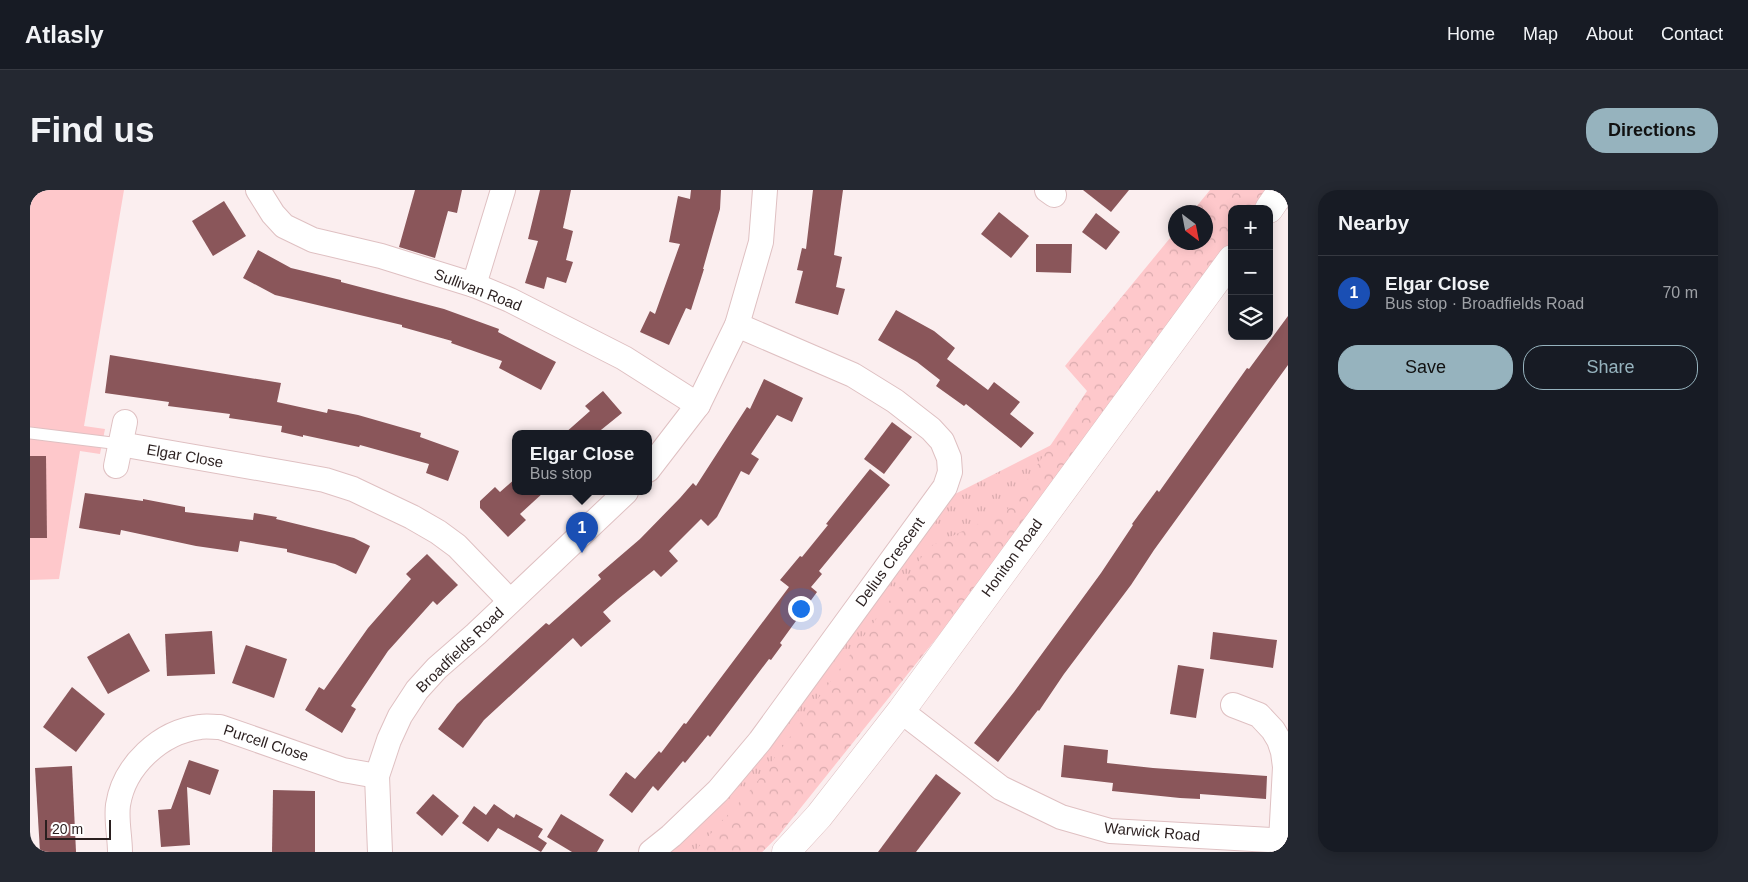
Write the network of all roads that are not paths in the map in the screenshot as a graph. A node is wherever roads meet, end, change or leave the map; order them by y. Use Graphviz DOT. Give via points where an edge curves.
graph roads {
  1 [pos="258,190"];
  2 [pos="503,190"];
  3 [pos="765,190"];
  4 [pos="1282,190"];
  5 [pos="1272,205"];
  6 [pos="1228,264"];
  7 [pos="474,285"];
  8 [pos="737,325"];
  9 [pos="698,404"];
  10 [pos="30,433"];
  11 [pos="120,444"];
  12 [pos="652,465"];
  13 [pos="623,495"];
  14 [pos="510,601"];
  15 [pos="1233,704"];
  16 [pos="901,711"];
  17 [pos="378,776"];
  18 [pos="1284,841"];
  19 [pos="120,852"];
  20 [pos="380,852"];
  21 [pos="651,852"];
  22 [pos="786,852"];
  1 -- 7 [label="street, Sullivan Road" via="284,226 313,240 381,256"];
  2 -- 7 [label="street"];
  3 -- 8 [label="street" via="761,242"];
  4 -- 5 [label="main road"];
  6 -- 16 [label="main road, Honiton Road"];
  7 -- 9 [label="street, Sullivan Road" via="624,358"];
  8 -- 9 [label="street"];
  8 -- 21 [label="street, Delius Crescent" via="853,375 895,401 942,441 949,458 950,472 945,487 760,741 718,791"];
  9 -- 12 [label="street"];
  10 -- 11 [label="lane"];
  11 -- 14 [label="street, Elgar Close" via="325,480 353,489 438,532 457,546"];
  13 -- 14 [label="street, Broadfields Road"];
  14 -- 17 [label="street, Broadfields Road" via="417,690 392,732"];
  15 -- 18 [label="street" via="1259,715 1279,740 1284,752"];
  16 -- 18 [label="street, Warwick Road" via="1001,788 1061,817 1110,831"];
  16 -- 22 [label="main road, Honiton Road" via="819,816"];
  17 -- 19 [label="street, Purcell Close" via="343,770 220,727 179,732 147,753 131,770 122,788 117,807"];
  17 -- 20 [label="street, Broadfields Road"];
}
